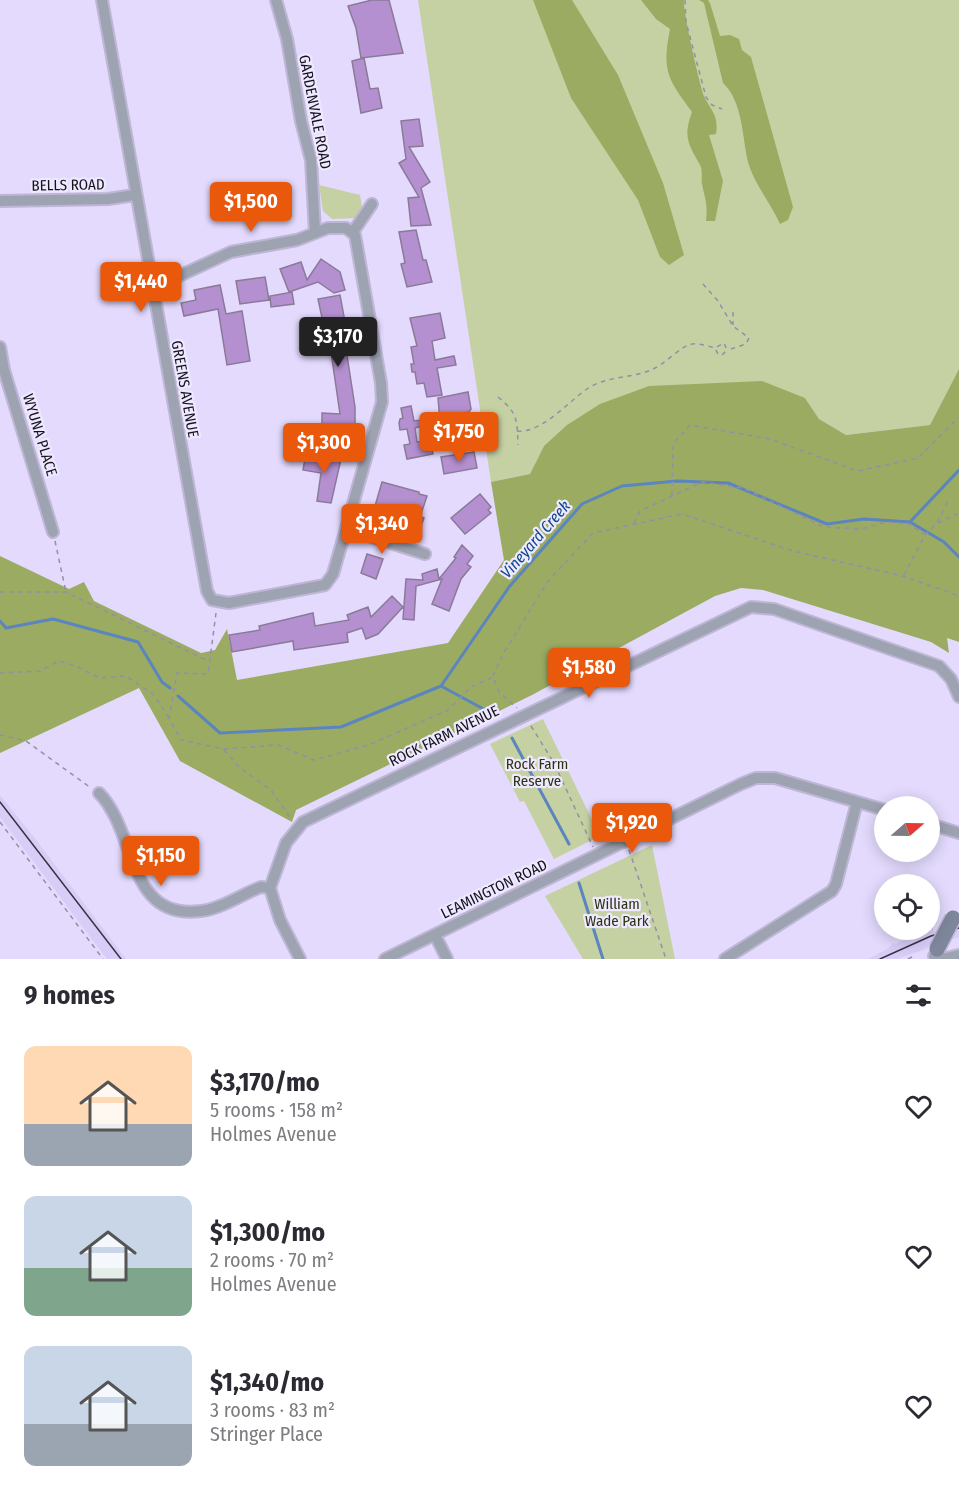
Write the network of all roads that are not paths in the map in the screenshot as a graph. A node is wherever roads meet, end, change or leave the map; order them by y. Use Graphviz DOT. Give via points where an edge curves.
graph roads {
  1 [pos="102,0"];
  2 [pos="276,0"];
  3 [pos="135,195"];
  4 [pos="0,201"];
  5 [pos="372,204"];
  6 [pos="315,232"];
  7 [pos="353,232"];
  8 [pos="151,289"];
  9 [pos="0,347"];
  10 [pos="346,529"];
  11 [pos="53,532"];
  12 [pos="425,554"];
  13 [pos="959,697"];
  14 [pos="99,793"];
  15 [pos="857,802"];
  16 [pos="874,807"];
  17 [pos="940,827"];
  18 [pos="959,833"];
  19 [pos="270,888"];
  20 [pos="953,918"];
  21 [pos="435,935"];
  22 [pos="936,952"];
  23 [pos="959,955"];
  24 [pos="300,959"];
  25 [pos="385,959"];
  26 [pos="447,959"];
  27 [pos="725,959"];
  1 -- 3 [label="street, GREENS AVENUE"];
  2 -- 6 [label="street, GARDENVALE ROAD" via="311,160"];
  3 -- 4 [label="street, BELLS ROAD"];
  3 -- 8 [label="street, GREENS AVENUE"];
  5 -- 7 [label="street"];
  6 -- 7 [label="street" via="341,227"];
  6 -- 8 [label="street" via="297,240 231,252"];
  7 -- 10 [label="street" via="382,393"];
  8 -- 10 [label="street, GREENS AVENUE" via="205,585 216,607 325,585 331,578"];
  9 -- 11 [label="street, WYUNA PLACE"];
  10 -- 12 [label="street"];
  13 -- 19 [label="street, ROCK FARM AVENUE" via="951,679 939,666 774,609 751,607 317,815 297,828 286,843"];
  14 -- 19 [label="street" via="114,812 144,888 158,903 201,911 261,887"];
  15 -- 16 [label="street, LEAMINGTON ROAD"];
  15 -- 21 [label="street, LEAMINGTON ROAD" via="789,781 756,778"];
  15 -- 27 [label="street" via="832,891"];
  17 -- 18 [label="street"];
  19 -- 24 [label="street" via="280,920"];
  20 -- 22 [label="main road, bridge"];
  21 -- 25 [label="street, LEAMINGTON ROAD"];
  21 -- 26 [label="street"];
  22 -- 23 [label="street" via="947,958"];
}
